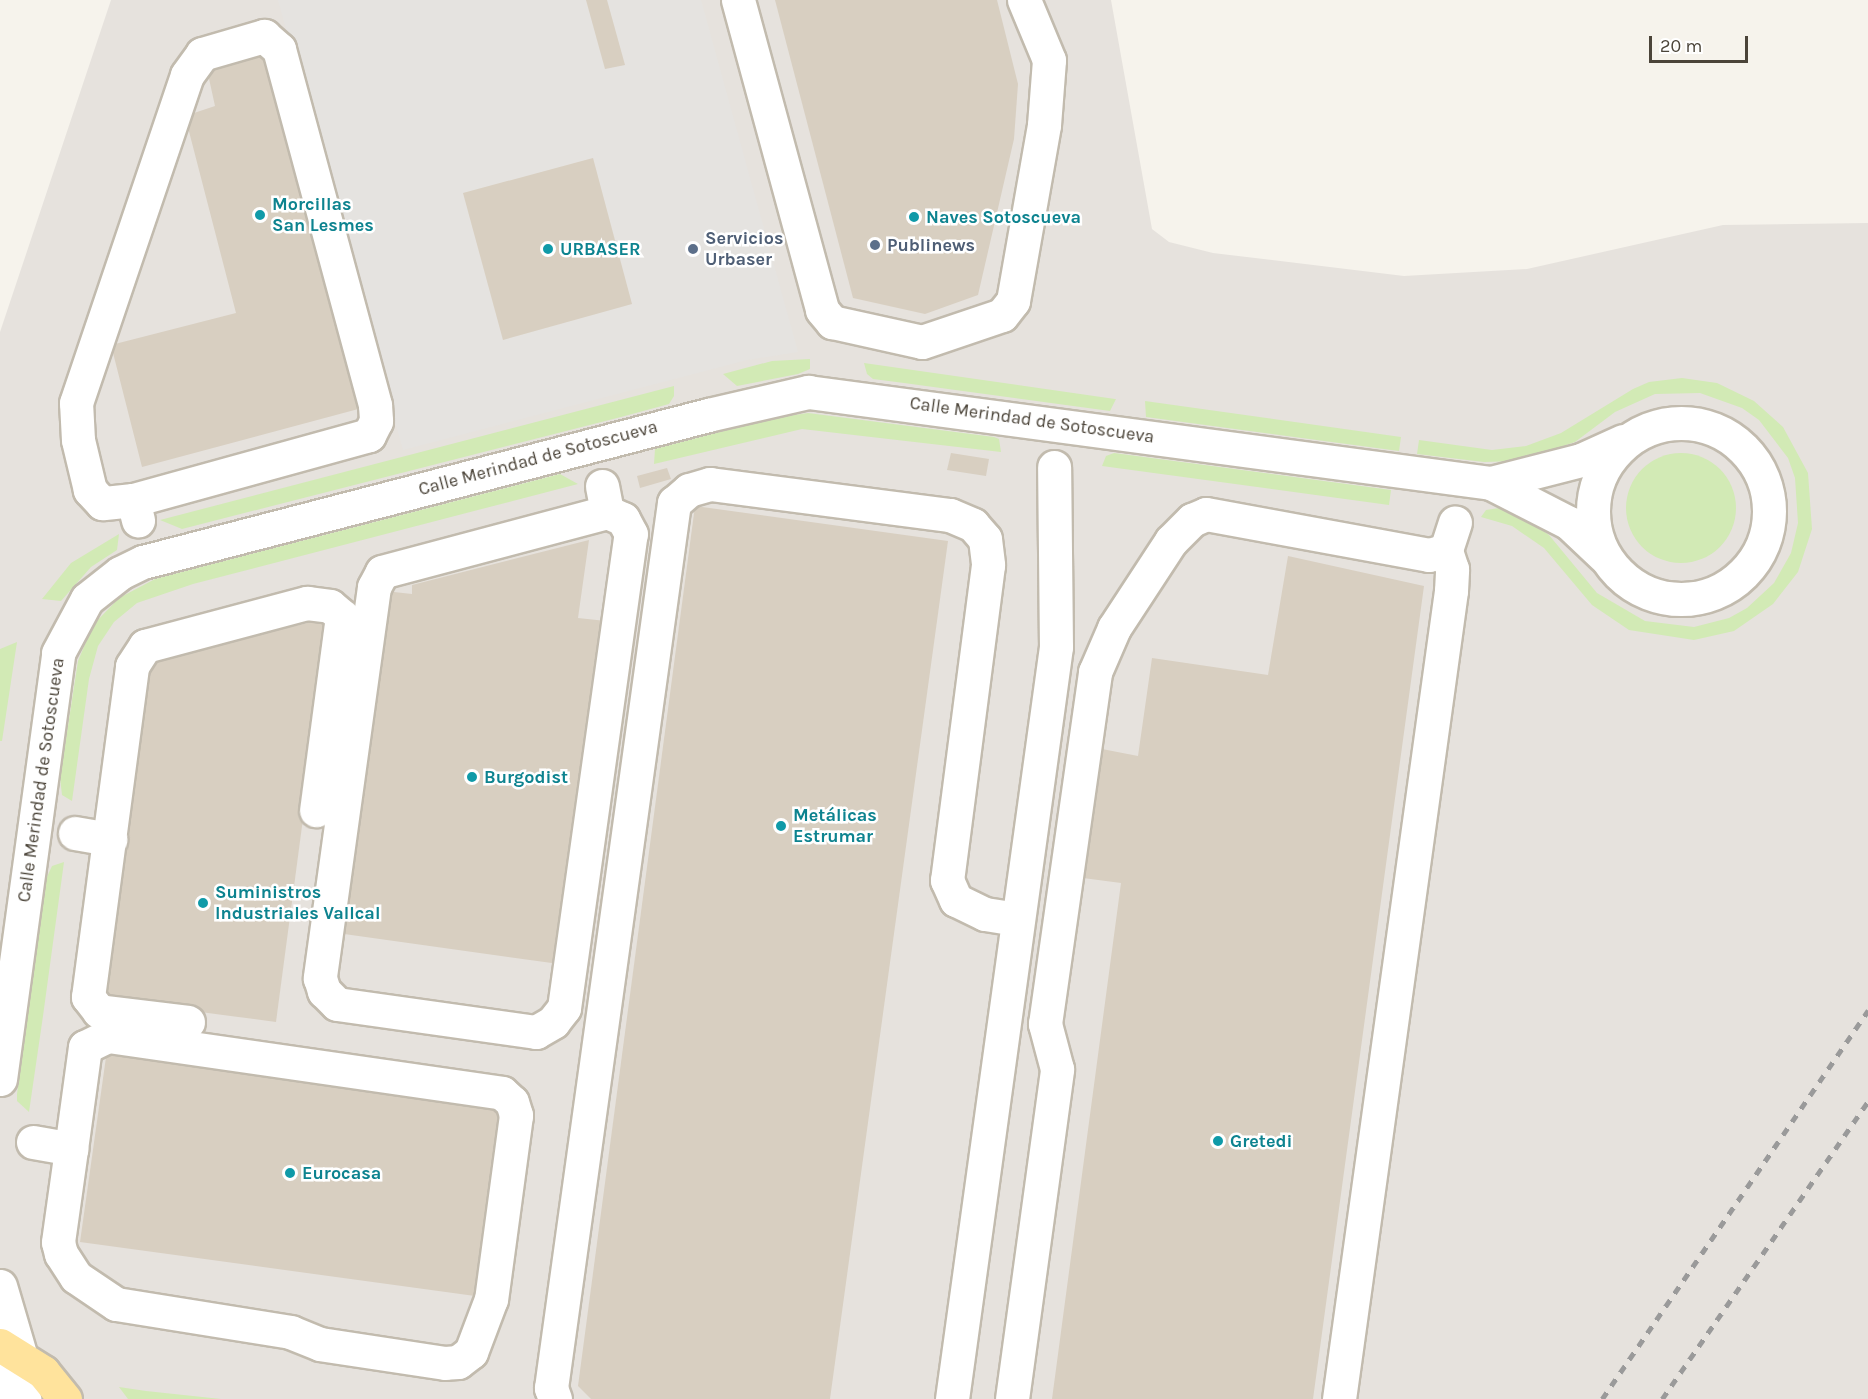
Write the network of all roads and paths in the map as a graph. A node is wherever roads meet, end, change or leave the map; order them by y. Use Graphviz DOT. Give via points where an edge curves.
graph roads {
  1 [pos="738,0"];
  2 [pos="1024,0"];
  3 [pos="1630,438"];
  4 [pos="1054,467"];
  5 [pos="1491,483"];
  6 [pos="604,499"];
  7 [pos="136,510"];
  8 [pos="1604,556"];
  9 [pos="316,810"];
  10 [pos="75,833"];
  11 [pos="110,838"];
  12 [pos="1018,919"];
  13 [pos="188,1022"];
  14 [pos="0,1078"];
  15 [pos="33,1142"];
  16 [pos="71,1149"];
  17 [pos="0,1286"];
  18 [pos="10,1350"];
  19 [pos="0,1380"];
  20 [pos="24,1399"];
  21 [pos="65,1399"];
  22 [pos="555,1399"];
  23 [pos="951,1399"];
  24 [pos="1012,1399"];
  25 [pos="1339,1399"];
  1 -- 2 [label="street" via="822,310 839,338 922,342 1002,315 1013,301 1044,125 1049,60"];
  3 -- 5 [label="street, Calle Merindad de Sotoscueva" via="1581,460"];
  3 -- 8 [label="street" via="1611,456 1598,479 1592,505 1594,531"];
  3 -- 8 [label="street" via="1657,425 1687,422 1717,429 1742,446 1761,470 1769,499 1768,530 1756,558 1736,580 1709,595 1679,600 1641,589 1623,579"];
  4 -- 12 [label="street" via="1056,647"];
  5 -- 8 [label="street, Calle Merindad de Sotoscueva" via="1569,523"];
  5 -- 14 [label="street, Calle Merindad de Sotoscueva" via="861,396 808,392 708,414 144,562 120,573 87,599 58,653"];
  6 -- 6 [label="street" via="382,572 374,587 320,978 324,991 337,1004 537,1032 553,1022 564,1008 631,534"];
  7 -- 7 [label="street" via="369,435 374,428 375,405 279,49 264,36 202,54 187,75 76,403 78,440 90,490 102,503"];
  9 -- 11 [label="street" via="343,626 342,616 330,606 307,603 146,646 132,666"];
  10 -- 11 [label="street"];
  11 -- 13 [label="street" via="90,1005 99,1011"];
  12 -- 22 [label="street" via="985,914 956,900 947,880 988,566 985,539 973,525 950,515 710,484 689,490 674,503 551,1388"];
  12 -- 23 [label="street"];
  15 -- 16 [label="street"];
  16 -- 16 [label="street" via="85,1047 108,1036 502,1094 512,1102 516,1115 491,1299 471,1352 458,1362 445,1363 320,1344 291,1332 116,1304 76,1277 61,1254 58,1242"];
  17 -- 18 [label="street"];
  18 -- 21 [label="main road" via="43,1372"];
  19 -- 20 [label="street"];
  24 -- 25 [label="street" via="1058,1069 1045,1024 1095,672 1114,628 1171,541 1192,520 1206,514 1430,555 1451,536 1451,591"];
}
